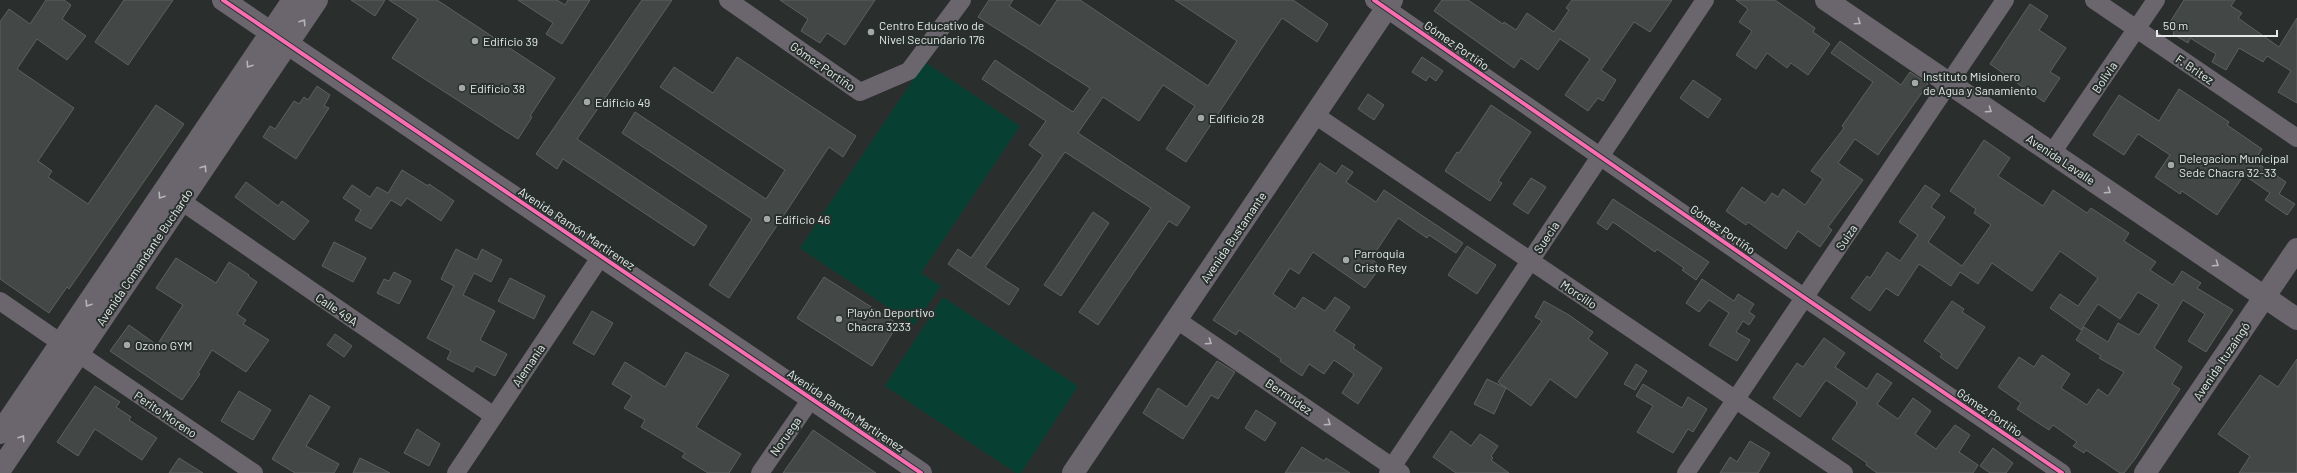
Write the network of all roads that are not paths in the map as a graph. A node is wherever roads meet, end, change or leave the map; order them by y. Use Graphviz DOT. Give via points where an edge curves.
graph roads {
  1 [pos="223,0"];
  2 [pos="292,0"];
  3 [pos="317,0"];
  4 [pos="728,0"];
  5 [pos="962,0"];
  6 [pos="1705,0"];
  7 [pos="1826,0"];
  8 [pos="2005,0"];
  9 [pos="2094,0"];
  10 [pos="2156,0"];
  11 [pos="1384,3"];
  12 [pos="2136,29"];
  13 [pos="279,38"];
  14 [pos="1949,83"];
  15 [pos="1315,115"];
  16 [pos="2297,138"];
  17 [pos="2052,153"];
  18 [pos="1600,156"];
  19 [pos="181,201"];
  20 [pos="2297,249"];
  21 [pos="601,256"];
  22 [pos="1530,261"];
  23 [pos="2264,297"];
  24 [pos="1805,298"];
  25 [pos="0,301"];
  26 [pos="2297,319"];
  27 [pos="1177,320"];
  28 [pos="70,348"];
  29 [pos="811,399"];
  30 [pos="1736,400"];
  31 [pos="494,416"];
  32 [pos="0,433"];
  33 [pos="0,470"];
  34 [pos="1394,471"];
  35 [pos="254,473"];
  36 [pos="456,473"];
  37 [pos="760,473"];
  38 [pos="921,473"];
  39 [pos="1073,473"];
  40 [pos="1686,473"];
  41 [pos="1844,473"];
  42 [pos="2062,473"];
  43 [pos="2145,473"];
  1 -- 13 [label="main road, Avenida Ramón Martirenez"];
  2 -- 13 [label="main road"];
  13 -- 3 [label="main road, one-way"];
  4 -- 5 [label="street, Gómez Portiño" via="860,92 909,71"];
  6 -- 18 [label="street, Suecia"];
  7 -- 14 [label="main road, Avenida Lavalle, one-way"];
  8 -- 14 [label="street, Suiza"];
  9 -- 12 [label="street, F. Britez"];
  10 -- 12 [label="street, Bolivia"];
  11 -- 15 [label="main road, Avenida Bustamante"];
  11 -- 18 [label="street, Gómez Portiño"];
  12 -- 16 [label="street, F. Britez"];
  12 -- 17 [label="street, Bolivia"];
  19 -- 13 [label="main road, Avenida Comandante Buchardo, one-way"];
  13 -- 21 [label="main road, Avenida Ramón Martirenez"];
  13 -- 28 [label="main road, Avenida Comandante Buchardo, one-way"];
  14 -- 17 [label="main road, Avenida Lavalle, one-way"];
  14 -- 24 [label="street, Suiza"];
  15 -- 22 [label="street, Morcillo"];
  15 -- 27 [label="main road, Avenida Bustamante"];
  17 -- 23 [label="main road, Avenida Lavalle, one-way"];
  18 -- 22 [label="street, Suecia"];
  18 -- 24 [label="street, Gómez Portiño"];
  19 -- 28 [label="main road, Avenida Comandante Buchardo"];
  19 -- 31 [label="street, Calle 49A"];
  20 -- 23 [label="main road, Avenida Ituzaingó"];
  21 -- 29 [label="main road, Avenida Ramón Martirenez"];
  21 -- 31 [label="street, Alemania"];
  22 -- 30 [label="street, Morcillo"];
  22 -- 34 [label="street, Suecia"];
  23 -- 26 [label="main road, Avenida Lavalle"];
  23 -- 43 [label="main road, Avenida Ituzaingó"];
  24 -- 30 [label="street, Suiza"];
  24 -- 42 [label="street, Gómez Portiño"];
  25 -- 28 [label="street, Perito Moreno"];
  27 -- 34 [label="street, Bermúdez, one-way"];
  27 -- 39 [label="main road, Avenida Bustamante"];
  28 -- 32 [label="main road, Avenida Comandante Buchardo"];
  33 -- 28 [label="main road, Avenida Comandante Buchardo, one-way"];
  28 -- 35 [label="street, Perito Moreno"];
  29 -- 37 [label="street, Noruega"];
  29 -- 38 [label="main road, Avenida Ramón Martirenez"];
  30 -- 40 [label="street, Suiza"];
  30 -- 41 [label="street, Morcillo"];
  31 -- 36 [label="street, Alemania"];
}
